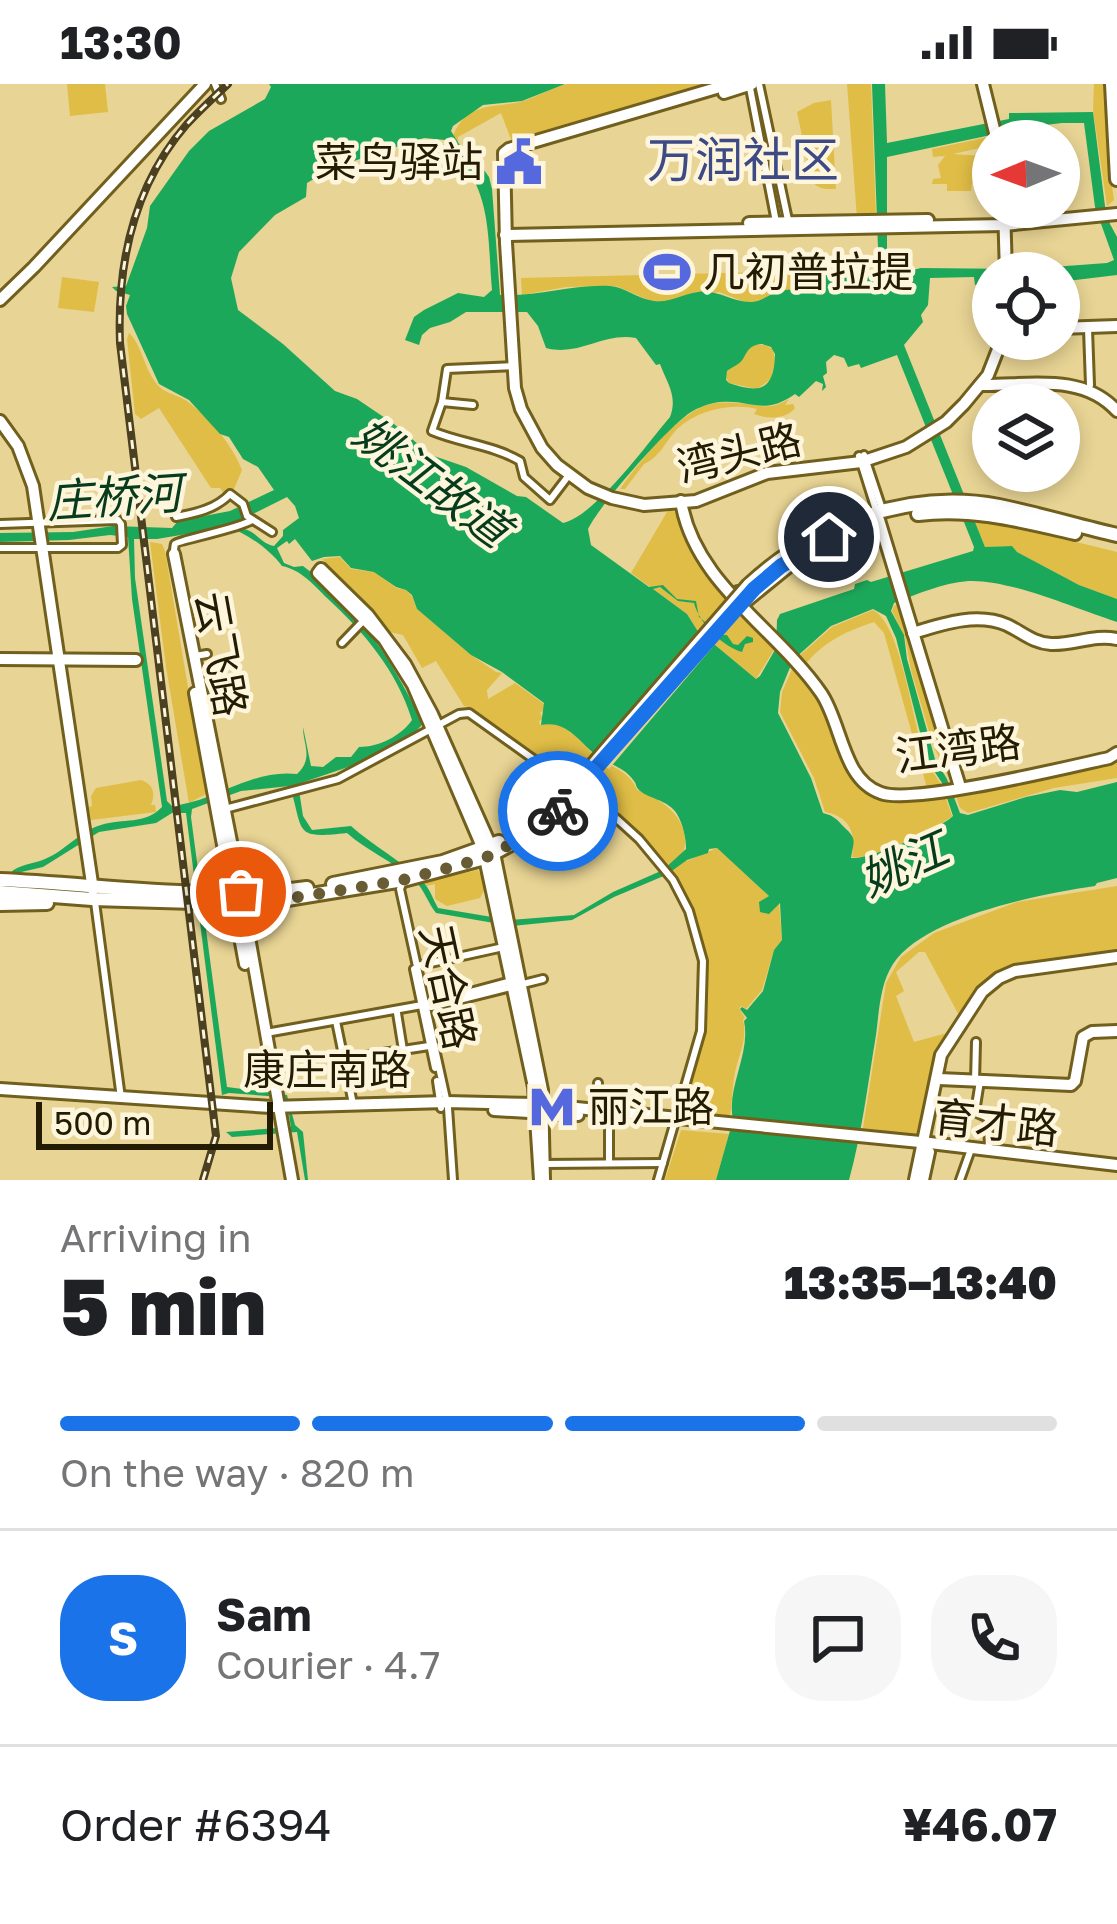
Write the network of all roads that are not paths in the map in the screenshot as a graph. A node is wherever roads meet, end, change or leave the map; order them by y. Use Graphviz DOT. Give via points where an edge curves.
graph roads {
  1 [pos="205,84"];
  2 [pos="215,84"];
  3 [pos="730,84"];
  4 [pos="753,84"];
  5 [pos="987,84"];
  6 [pos="1112,84"];
  7 [pos="221,99"];
  8 [pos="996,120"];
  9 [pos="507,154"];
  10 [pos="1117,179"];
  11 [pos="1117,212"];
  12 [pos="1080,214"];
  13 [pos="972,219"];
  14 [pos="789,226"];
  15 [pos="508,232"];
  16 [pos="0,300"];
  17 [pos="513,314"];
  18 [pos="1117,323"];
  19 [pos="1080,324"];
  20 [pos="1080,326"];
  21 [pos="1088,327"];
  22 [pos="990,360"];
  23 [pos="991,360"];
  24 [pos="514,366"];
  25 [pos="982,383"];
  26 [pos="1090,385"];
  27 [pos="442,402"];
  28 [pos="472,405"];
  29 [pos="1117,408"];
  30 [pos="0,421"];
  31 [pos="938,425"];
  32 [pos="862,458"];
  33 [pos="569,475"];
  34 [pos="606,493"];
  35 [pos="681,501"];
  36 [pos="879,515"];
  37 [pos="176,518"];
  38 [pos="250,518"];
  39 [pos="0,524"];
  40 [pos="39,524"];
  41 [pos="272,532"];
  42 [pos="1117,539"];
  43 [pos="42,547"];
  44 [pos="0,548"];
  45 [pos="174,554"];
  46 [pos="367,617"];
  47 [pos="913,633"];
  48 [pos="1117,640"];
  49 [pos="342,643"];
  50 [pos="0,659"];
  51 [pos="57,659"];
  52 [pos="136,660"];
  53 [pos="434,727"];
  54 [pos="1117,753"];
  55 [pos="216,784"];
  56 [pos="952,789"];
  57 [pos="222,808"];
  58 [pos="488,852"];
  59 [pos="397,879"];
  60 [pos="0,880"];
  61 [pos="10,889"];
  62 [pos="93,894"];
  63 [pos="237,897"];
  64 [pos="0,904"];
  65 [pos="499,948"];
  66 [pos="1117,959"];
  67 [pos="418,966"];
  68 [pos="543,979"];
  69 [pos="516,983"];
  70 [pos="424,1006"];
  71 [pos="397,1013"];
  72 [pos="340,1020"];
  73 [pos="1117,1031"];
  74 [pos="265,1033"];
  75 [pos="976,1042"];
  76 [pos="430,1045"];
  77 [pos="403,1050"];
  78 [pos="344,1059"];
  79 [pos="939,1079"];
  80 [pos="977,1081"];
  81 [pos="598,1083"];
  82 [pos="0,1091"];
  83 [pos="121,1097"];
  84 [pos="279,1103"];
  85 [pos="353,1104"];
  86 [pos="444,1105"];
  87 [pos="539,1108"];
  88 [pos="596,1110"];
  89 [pos="609,1118"];
  90 [pos="675,1121"];
  91 [pos="724,1126"];
  92 [pos="926,1145"];
  93 [pos="988,1149"];
  94 [pos="970,1152"];
  95 [pos="1065,1160"];
  96 [pos="609,1163"];
  97 [pos="663,1163"];
  98 [pos="543,1164"];
  99 [pos="1117,1167"];
  100 [pos="289,1180"];
  101 [pos="453,1180"];
  102 [pos="542,1180"];
  103 [pos="658,1180"];
  104 [pos="919,1180"];
  105 [pos="960,1180"];
  1 -- 16 [label="main road"];
  2 -- 7 [label="street"];
  3 -- 9 [label="main road"];
  4 -- 9 [label="main road"];
  4 -- 14 [label="street"];
  5 -- 8 [label="main road"];
  6 -- 10 [label="main road"];
  9 -- 15 [label="main road, 湾头路"];
  11 -- 12 [label="main road"];
  13 -- 14 [label="main road"];
  14 -- 15 [label="main road"];
  15 -- 17 [label="main road, 湾头路"];
  17 -- 24 [label="main road, 湾头路"];
  17 -- 34 [label="main road, 湾头路" via="523,395 539,436"];
  18 -- 19 [label="main road"];
  18 -- 21 [label="main road"];
  20 -- 21 [label="main road"];
  21 -- 26 [label="street"];
  22 -- 31 [label="main road, 湾头路"];
  23 -- 25 [label="main road, 湾头路"];
  24 -- 27 [label="street" via="447,369"];
  24 -- 33 [label="main road, 湾头路" via="530,429"];
  25 -- 26 [label="main road"];
  25 -- 29 [label="main road" via="1078,386"];
  25 -- 31 [label="main road, 湾头路"];
  26 -- 29 [label="main road"];
  27 -- 28 [label="street"];
  27 -- 33 [label="street" via="432,431 503,451 550,500"];
  30 -- 40 [label="main road" via="29,473"];
  31 -- 32 [label="main road, 湾头路"];
  32 -- 35 [label="main road, 湾头路" via="770,466"];
  32 -- 36 [label="street"];
  33 -- 34 [label="main road, 湾头路"];
  34 -- 35 [label="main road, 湾头路"];
  35 -- 56 [label="main road, 江湾路" via="708,566 826,700 868,786 892,796"];
  36 -- 36 [label="main road" via="830,524 746,580 737,595 745,602 800,558 871,527"];
  36 -- 42 [label="main road" via="994,514"];
  36 -- 47 [label="main road"];
  36 -- 58 [label="main road, bridge" via="752,587 571,795"];
  37 -- 38 [label="street" via="230,494"];
  38 -- 41 [label="street"];
  38 -- 45 [label="street" via="230,531 181,539"];
  39 -- 40 [label="street"];
  40 -- 43 [label="main road"];
  40 -- 43 [label="street" via="121,524 118,548"];
  43 -- 44 [label="street"];
  43 -- 51 [label="main road"];
  45 -- 55 [label="main road, 云飞路" via="201,655"];
  45 -- 55 [label="main road, 云飞路"];
  46 -- 46 [label="main road" via="321,569 318,573"];
  46 -- 49 [label="street"];
  46 -- 53 [label="main road"];
  47 -- 48 [label="main road" via="976,619 1043,643"];
  47 -- 56 [label="main road"];
  50 -- 51 [label="main road"];
  51 -- 52 [label="main road"];
  51 -- 62 [label="main road"];
  53 -- 57 [label="street" via="338,779"];
  53 -- 58 [label="main road"];
  53 -- 90 [label="street" via="459,714 471,717 617,820 672,878 704,977 701,1031"];
  54 -- 56 [label="main road, 江湾路"];
  55 -- 57 [label="main road, 云飞路"];
  57 -- 63 [label="main road, 云飞路"];
  58 -- 59 [label="main road"];
  58 -- 69 [label="main road"];
  59 -- 63 [label="main road" via="274,901"];
  59 -- 67 [label="street, 天合路"];
  59 -- 70 [label="street, 天合路"];
  60 -- 61 [label="main road"];
  61 -- 62 [label="main road"];
  62 -- 63 [label="main road"];
  62 -- 64 [label="main road" via="67,903"];
  62 -- 83 [label="street"];
  63 -- 74 [label="main road, 云飞路"];
  63 -- 84 [label="main road, 云飞路"];
  65 -- 67 [label="street"];
  66 -- 79 [label="main road" via="999,984 975,1009"];
  66 -- 92 [label="main road" via="1015,970 991,984 941,1055"];
  67 -- 70 [label="street, 天合路"];
  68 -- 69 [label="street"];
  69 -- 70 [label="street"];
  69 -- 87 [label="main road"];
  70 -- 71 [label="street"];
  70 -- 72 [label="street"];
  70 -- 76 [label="street, 天合路"];
  70 -- 86 [label="street, 天合路"];
  71 -- 72 [label="street"];
  71 -- 77 [label="street"];
  72 -- 74 [label="street"];
  72 -- 78 [label="street"];
  73 -- 80 [label="main road" via="1083,1037 1071,1085"];
  74 -- 84 [label="main road, 云飞路"];
  75 -- 80 [label="street"];
  76 -- 77 [label="street"];
  76 -- 86 [label="street, 天合路"];
  77 -- 78 [label="street"];
  78 -- 85 [label="street"];
  79 -- 80 [label="main road"];
  79 -- 92 [label="main road"];
  80 -- 93 [label="street" via="975,1112 988,1118"];
  81 -- 88 [label="street"];
  82 -- 83 [label="main road, 康庄南路"];
  83 -- 84 [label="main road, 康庄南路"];
  84 -- 85 [label="main road, 康庄南路"];
  84 -- 86 [label="main road"];
  84 -- 100 [label="main road, 云飞路"];
  85 -- 86 [label="main road, 康庄南路"];
  86 -- 87 [label="main road, 康庄南路"];
  86 -- 101 [label="street"];
  87 -- 88 [label="main road, 康庄南路"];
  87 -- 89 [label="main road, 康庄南路"];
  87 -- 98 [label="main road"];
  87 -- 102 [label="main road"];
  88 -- 90 [label="main road, 康庄南路"];
  89 -- 90 [label="main road, 康庄南路"];
  89 -- 96 [label="street"];
  90 -- 91 [label="main road, 康庄南路"];
  90 -- 97 [label="street"];
  91 -- 92 [label="main road, 育才路"];
  92 -- 93 [label="main road, 育才路"];
  92 -- 94 [label="main road, 育才路"];
  92 -- 104 [label="main road"];
  93 -- 95 [label="main road, 育才路"];
  94 -- 95 [label="main road, 育才路"];
  94 -- 105 [label="street"];
  95 -- 99 [label="main road, 育才路"];
  96 -- 97 [label="street"];
  96 -- 98 [label="street"];
  97 -- 103 [label="street"];
  98 -- 102 [label="main road"];
}
